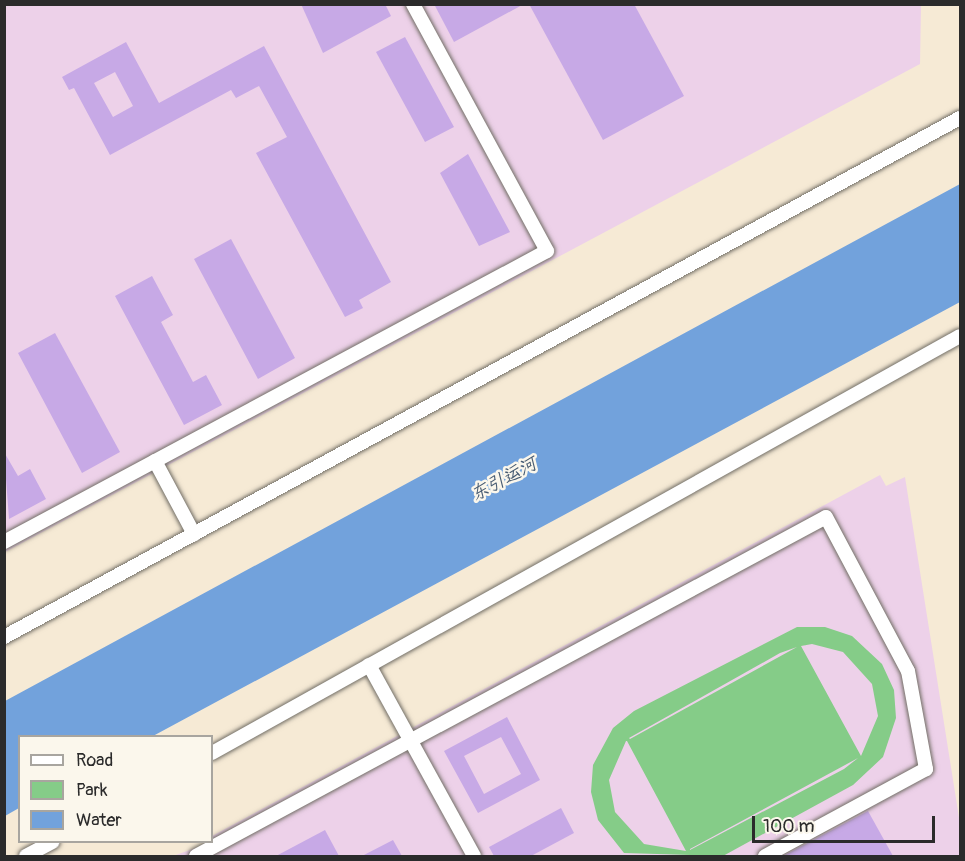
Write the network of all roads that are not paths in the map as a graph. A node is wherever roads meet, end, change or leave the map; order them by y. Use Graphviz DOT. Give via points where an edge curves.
graph roads {
  1 [pos="413,4"];
  2 [pos="960,118"];
  3 [pos="960,336"];
  4 [pos="155,461"];
  5 [pos="194,534"];
  6 [pos="4,542"];
  7 [pos="4,637"];
  8 [pos="369,665"];
  9 [pos="411,741"];
  10 [pos="213,752"];
  11 [pos="50,843"];
  12 [pos="26,856"];
  13 [pos="196,856"];
  14 [pos="474,856"];
  15 [pos="765,856"];
  1 -- 4 [label="lane" via="547,251"];
  2 -- 5 [label="lane"];
  3 -- 8 [label="lane"];
  4 -- 5 [label="lane"];
  4 -- 6 [label="lane"];
  5 -- 7 [label="lane"];
  8 -- 9 [label="lane"];
  8 -- 10 [label="lane"];
  9 -- 13 [label="lane"];
  9 -- 14 [label="lane"];
  9 -- 15 [label="lane" via="826,517 908,671 926,769"];
  11 -- 12 [label="lane"];
}
